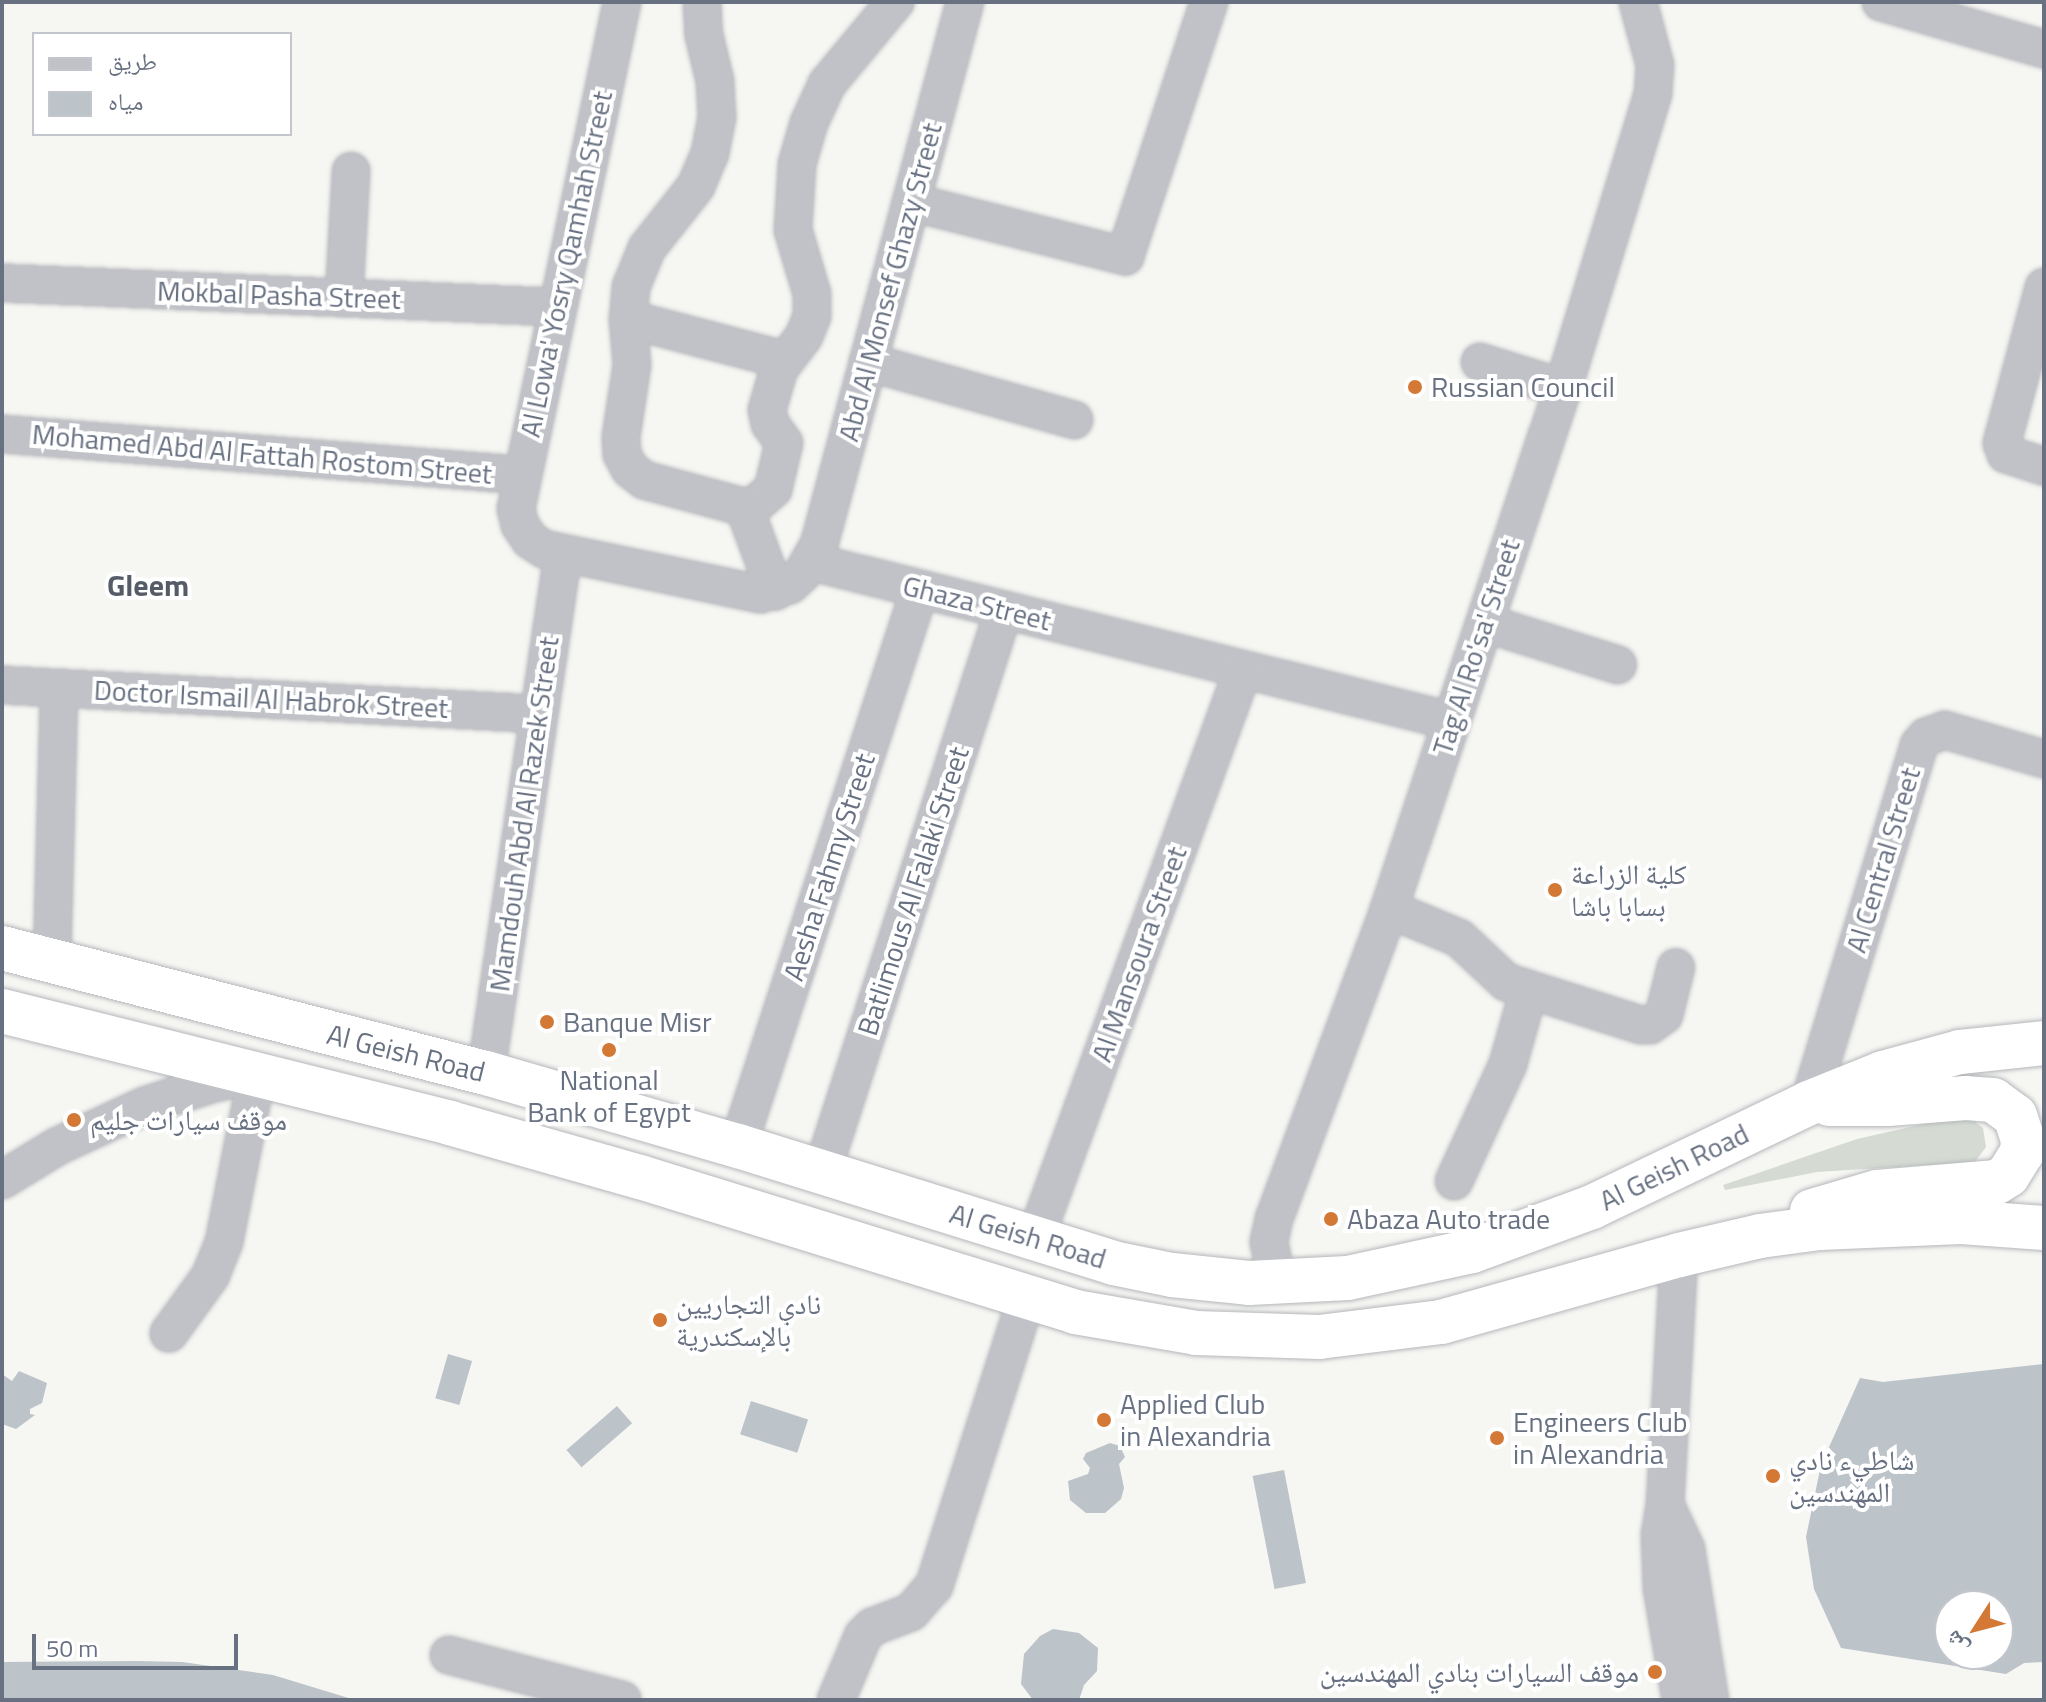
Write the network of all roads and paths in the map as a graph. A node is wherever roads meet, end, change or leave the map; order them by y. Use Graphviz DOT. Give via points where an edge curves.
graph roads {
  1 [pos="622,2"];
  2 [pos="702,2"];
  3 [pos="895,2"];
  4 [pos="965,2"];
  5 [pos="1209,2"];
  6 [pos="1638,2"];
  7 [pos="1881,2"];
  8 [pos="2044,49"];
  9 [pos="351,171"];
  10 [pos="911,202"];
  11 [pos="2,283"];
  12 [pos="2044,287"];
  13 [pos="344,298"];
  14 [pos="557,307"];
  15 [pos="628,319"];
  16 [pos="784,360"];
  17 [pos="868,362"];
  18 [pos="1480,362"];
  19 [pos="1563,388"];
  20 [pos="1074,420"];
  21 [pos="2,434"];
  22 [pos="2044,466"];
  23 [pos="521,475"];
  24 [pos="744,507"];
  25 [pos="563,554"];
  26 [pos="812,562"];
  27 [pos="920,589"];
  28 [pos="775,591"];
  29 [pos="1004,610"];
  30 [pos="1485,623"];
  31 [pos="1618,665"];
  32 [pos="1243,670"];
  33 [pos="2,685"];
  34 [pos="59,688"];
  35 [pos="539,714"];
  36 [pos="1451,721"];
  37 [pos="2044,759"];
  38 [pos="1389,909"];
  39 [pos="2,948"];
  40 [pos="52,960"];
  41 [pos="1676,967"];
  42 [pos="1529,990"];
  43 [pos="2,1011"];
  44 [pos="2043,1036"];
  45 [pos="486,1073"];
  46 [pos="257,1074"];
  47 [pos="1809,1103"];
  48 [pos="738,1146"];
  49 [pos="822,1172"];
  50 [pos="2,1180"];
  51 [pos="1454,1181"];
  52 [pos="2044,1228"];
  53 [pos="1760,1236"];
  54 [pos="1035,1239"];
  55 [pos="1679,1255"];
  56 [pos="1285,1284"];
  57 [pos="1027,1297"];
  58 [pos="169,1333"];
  59 [pos="1665,1504"];
  60 [pos="449,1655"];
  61 [pos="622,1700"];
  62 [pos="836,1700"];
  63 [pos="1681,1700"];
  64 [pos="1710,1700"];
  1 -- 14 [label="street, Al Lowa' Yosry Qamhah Street"];
  2 -- 15 [label="street" via="717,117 710,153 696,186 642,258 631,287"];
  3 -- 16 [label="street" via="827,84 809,123 792,207 812,316"];
  4 -- 10 [label="street, Abd Al Monsef Ghazy Street"];
  5 -- 10 [label="street" via="1125,256"];
  6 -- 19 [label="street, Tag Al Ro'sa' Street" via="1655,65 1653,94"];
  7 -- 8 [label="street"];
  9 -- 13 [label="street"];
  10 -- 17 [label="street, Abd Al Monsef Ghazy Street"];
  11 -- 13 [label="street, Mokbal Pasha Street"];
  12 -- 22 [label="street" via="2002,449"];
  13 -- 14 [label="street, Mokbal Pasha Street"];
  14 -- 23 [label="street, Al Lowa' Yosry Qamhah Street"];
  15 -- 16 [label="street"];
  15 -- 24 [label="street" via="632,365 621,437 630,469 644,480"];
  16 -- 24 [label="street" via="767,410 784,452 773,489"];
  17 -- 20 [label="street"];
  17 -- 26 [label="street, Abd Al Monsef Ghazy Street"];
  18 -- 19 [label="street"];
  19 -- 30 [label="street, Tag Al Ro'sa' Street"];
  21 -- 23 [label="street, Mohamed Abd Al Fattah Rostom Street"];
  23 -- 25 [label="street, Al Lowa' Yosry Qamhah Street" via="516,509 520,525 530,540"];
  24 -- 28 [label="street"];
  25 -- 28 [label="street" via="745,594"];
  25 -- 35 [label="street, Mamdouh Abd Al Razek Street"];
  26 -- 27 [label="street, Ghaza Street"];
  26 -- 28 [label="street" via="790,585"];
  27 -- 29 [label="street, Ghaza Street"];
  27 -- 48 [label="street, Aesha Fahmy Street"];
  29 -- 32 [label="street, Ghaza Street"];
  29 -- 49 [label="street, Batlimous Al Falaki Street"];
  30 -- 31 [label="street"];
  30 -- 36 [label="street, Tag Al Ro'sa' Street"];
  32 -- 36 [label="street, Ghaza Street"];
  32 -- 54 [label="street, Al Mansoura Street"];
  33 -- 34 [label="street, Doctor Ismail Al Habrok Street"];
  34 -- 35 [label="street, Doctor Ismail Al Habrok Street"];
  34 -- 40 [label="street"];
  35 -- 45 [label="street, Mamdouh Abd Al Razek Street"];
  36 -- 38 [label="street, Tag Al Ro'sa' Street"];
  37 -- 47 [label="street, Al Central Street" via="1945,730 1919,745"];
  38 -- 42 [label="street" via="1459,938 1495,976"];
  38 -- 56 [label="street, Tag Al Ro'sa' Street" via="1274,1219 1269,1242"];
  39 -- 40 [label="highway, Al Geish Road"];
  40 -- 45 [label="highway, Al Geish Road"];
  41 -- 42 [label="street" via="1664,1015 1650,1025"];
  42 -- 51 [label="street" via="1508,1064"];
  43 -- 46 [label="highway, Al Geish Road"];
  44 -- 47 [label="highway, Al Geish Road" via="1896,1069"];
  45 -- 48 [label="highway, Al Geish Road"];
  46 -- 50 [label="street" via="144,1106 58,1146"];
  46 -- 57 [label="highway, Al Geish Road" via="640,1177"];
  46 -- 58 [label="street" via="224,1242 211,1275"];
  47 -- 53 [label="highway" via="1993,1100 2015,1116 2022,1153 1997,1182 1877,1192 1817,1209"];
  47 -- 56 [label="highway, Al Geish Road" via="1532,1231 1410,1267"];
  48 -- 49 [label="highway, Al Geish Road"];
  49 -- 54 [label="highway, Al Geish Road"];
  52 -- 53 [label="highway, Al Geish Road" via="1890,1223"];
  53 -- 55 [label="highway, Al Geish Road"];
  54 -- 56 [label="highway, Al Geish Road" via="1172,1275"];
  55 -- 57 [label="highway, Al Geish Road" via="1441,1322 1319,1337 1181,1331"];
  55 -- 59 [label="street"];
  57 -- 62 [label="street" via="934,1586 911,1612 872,1627 863,1636"];
  59 -- 63 [label="street" via="1662,1588"];
  59 -- 64 [label="street" via="1686,1549"];
  60 -- 61 [label="street"];
}
